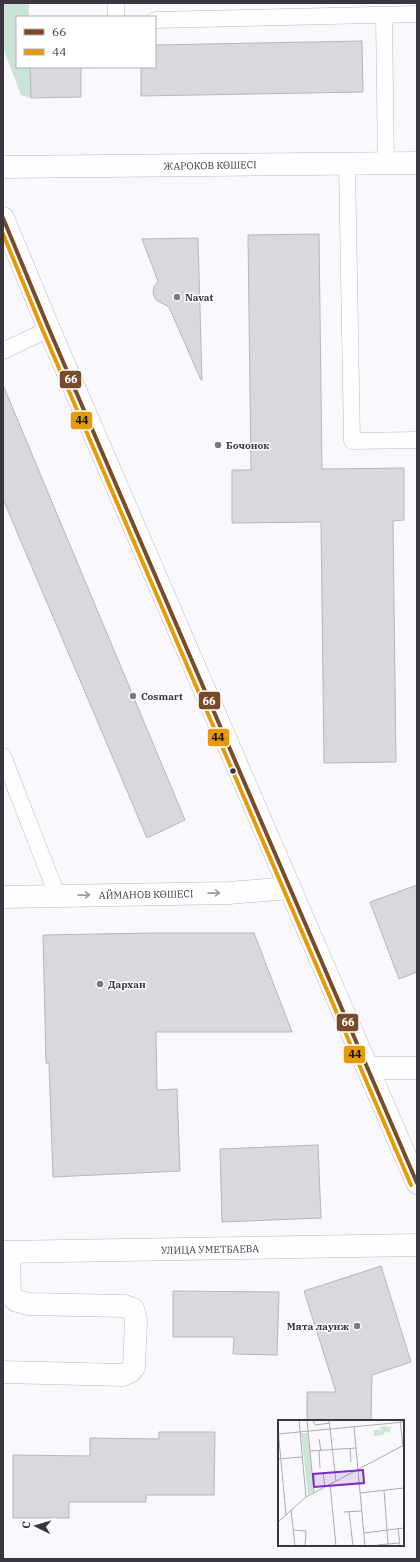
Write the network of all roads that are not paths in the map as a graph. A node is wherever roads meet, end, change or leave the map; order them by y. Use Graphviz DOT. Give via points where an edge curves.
graph roads {
  1 [pos="116,3"];
  2 [pos="417,14"];
  3 [pos="116,16"];
  4 [pos="384,16"];
  5 [pos="156,20"];
  6 [pos="417,163"];
  7 [pos="347,164"];
  8 [pos="386,164"];
  9 [pos="3,167"];
  10 [pos="3,218"];
  11 [pos="49,329"];
  12 [pos="3,351"];
  13 [pos="417,440"];
  14 [pos="3,756"];
  15 [pos="8,780"];
  16 [pos="289,888"];
  17 [pos="57,895"];
  18 [pos="3,897"];
  19 [pos="368,1068"];
  20 [pos="417,1068"];
  21 [pos="417,1183"];
  22 [pos="417,1245"];
  23 [pos="6,1252"];
  24 [pos="3,1372"];
  1 -- 3 [label="lane"];
  2 -- 4 [label="lane"];
  4 -- 5 [label="lane"];
  4 -- 8 [label="lane"];
  6 -- 8 [label="main road, ЖАРОКОВ КӨШЕСІ"];
  7 -- 8 [label="main road, ЖАРОКОВ КӨШЕСІ"];
  7 -- 9 [label="main road, ЖАРОКОВ КӨШЕСІ"];
  7 -- 13 [label="lane" via="352,441"];
  10 -- 11 [label="main road"];
  11 -- 12 [label="lane"];
  11 -- 16 [label="main road"];
  14 -- 15 [label="lane"];
  15 -- 17 [label="lane"];
  17 -- 16 [label="main road, АЙМАНОВ КӨШЕСІ, one-way" via="229,892"];
  16 -- 19 [label="main road"];
  17 -- 18 [label="main road, АЙМАНОВ КӨШЕСІ"];
  19 -- 20 [label="main road"];
  19 -- 21 [label="main road"];
  22 -- 23 [label="main road, УЛИЦА УМЕТБАЕВА"];
  23 -- 24 [label="main road" via="10,1294 17,1301 28,1304 125,1306 133,1309 136,1320 134,1367 123,1375"];
}
